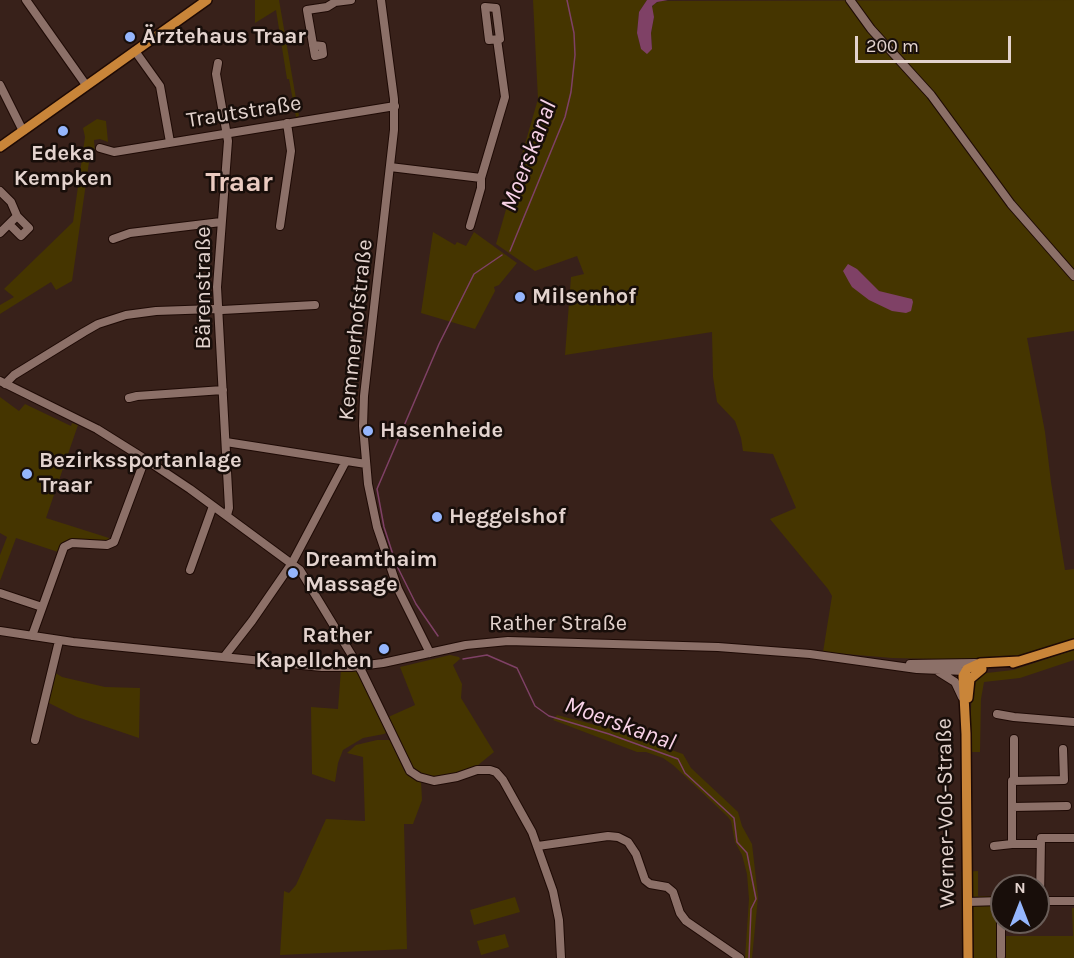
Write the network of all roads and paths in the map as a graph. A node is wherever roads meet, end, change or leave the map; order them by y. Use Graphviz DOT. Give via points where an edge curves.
graph roads {
  1 [pos="26,0"];
  2 [pos="207,0"];
  3 [pos="351,0"];
  4 [pos="381,0"];
  5 [pos="850,0"];
  6 [pos="497,39"];
  7 [pos="313,45"];
  8 [pos="135,51"];
  9 [pos="218,63"];
  10 [pos="0,85"];
  11 [pos="86,86"];
  12 [pos="394,106"];
  13 [pos="287,123"];
  14 [pos="23,130"];
  15 [pos="226,133"];
  16 [pos="170,142"];
  17 [pos="0,147"];
  18 [pos="100,148"];
  19 [pos="390,168"];
  20 [pos="481,178"];
  21 [pos="0,191"];
  22 [pos="17,216"];
  23 [pos="221,222"];
  24 [pos="9,224"];
  25 [pos="280,226"];
  26 [pos="470,226"];
  27 [pos="0,233"];
  28 [pos="113,239"];
  29 [pos="1074,276"];
  30 [pos="315,305"];
  31 [pos="218,310"];
  32 [pos="2,382"];
  33 [pos="223,390"];
  34 [pos="129,398"];
  35 [pos="226,442"];
  36 [pos="145,459"];
  37 [pos="346,461"];
  38 [pos="366,464"];
  39 [pos="213,506"];
  40 [pos="227,515"];
  41 [pos="292,563"];
  42 [pos="190,570"];
  43 [pos="0,592"];
  44 [pos="42,607"];
  45 [pos="0,631"];
  46 [pos="32,636"];
  47 [pos="59,641"];
  48 [pos="1074,645"];
  49 [pos="430,653"];
  50 [pos="224,657"];
  51 [pos="894,665"];
  52 [pos="358,666"];
  53 [pos="981,666"];
  54 [pos="932,670"];
  55 [pos="966,671"];
  56 [pos="965,712"];
  57 [pos="997,714"];
  58 [pos="1074,722"];
  59 [pos="1014,739"];
  60 [pos="35,740"];
  61 [pos="1064,749"];
  62 [pos="1014,780"];
  63 [pos="1067,806"];
  64 [pos="1011,807"];
  65 [pos="1074,838"];
  66 [pos="1041,841"];
  67 [pos="1012,844"];
  68 [pos="538,846"];
  69 [pos="994,846"];
  70 [pos="1040,874"];
  71 [pos="990,901"];
  72 [pos="1050,901"];
  73 [pos="1074,901"];
  74 [pos="967,902"];
  75 [pos="1001,934"];
  76 [pos="1001,956"];
  77 [pos="561,958"];
  78 [pos="740,958"];
  79 [pos="968,958"];
  1 -- 11 [label="street"];
  2 -- 8 [label="main road"];
  3 -- 7 [label="street" via="307,10"];
  4 -- 12 [label="street, Kemmerhofstraße"];
  5 -- 29 [label="street" via="931,95 1018,213"];
  6 -- 20 [label="street" via="505,97"];
  8 -- 11 [label="main road"];
  8 -- 16 [label="street" via="160,86"];
  9 -- 15 [label="street, Bärenstraße" via="216,74"];
  10 -- 14 [label="street"];
  11 -- 14 [label="main road"];
  12 -- 13 [label="street, Trautstraße"];
  12 -- 19 [label="street, Kemmerhofstraße"];
  13 -- 15 [label="street, Trautstraße"];
  13 -- 25 [label="street" via="291,151"];
  14 -- 17 [label="main road"];
  15 -- 16 [label="street, Trautstraße"];
  15 -- 23 [label="street, Bärenstraße"];
  16 -- 18 [label="street, Trautstraße" via="114,152"];
  19 -- 20 [label="street"];
  19 -- 38 [label="street, Kemmerhofstraße" via="363,409"];
  20 -- 26 [label="street"];
  21 -- 22 [label="street"];
  22 -- 24 [label="street"];
  22 -- 24 [label="street" via="29,228 21,236"];
  23 -- 28 [label="street"];
  23 -- 31 [label="street, Bärenstraße"];
  24 -- 27 [label="street"];
  30 -- 31 [label="street"];
  31 -- 32 [label="street" via="156,311 111,319"];
  31 -- 33 [label="street, Bärenstraße"];
  32 -- 36 [label="street" via="97,429"];
  33 -- 34 [label="street"];
  33 -- 35 [label="street, Bärenstraße"];
  35 -- 37 [label="street"];
  35 -- 40 [label="street, Bärenstraße"];
  36 -- 39 [label="street"];
  36 -- 44 [label="street" via="114,542 66,545"];
  37 -- 38 [label="street"];
  37 -- 41 [label="street"];
  38 -- 49 [label="street, Kemmerhofstraße" via="377,527 389,566"];
  39 -- 40 [label="street"];
  39 -- 42 [label="street"];
  40 -- 41 [label="street"];
  41 -- 50 [label="street"];
  41 -- 52 [label="street" via="305,576"];
  43 -- 44 [label="street"];
  44 -- 46 [label="street"];
  45 -- 46 [label="street, Rather Straße"];
  46 -- 47 [label="street, Rather Straße"];
  47 -- 50 [label="street, Rather Straße"];
  47 -- 60 [label="street"];
  48 -- 53 [label="main road, Rather Straße" via="1005,666"];
  49 -- 51 [label="street, Rather Straße" via="490,642 554,642 755,649"];
  49 -- 52 [label="street, Rather Straße"];
  50 -- 52 [label="street, Rather Straße" via="312,666"];
  51 -- 54 [label="street, Rather Straße"];
  51 -- 55 [label="street, Rather Straße"];
  52 -- 68 [label="street" via="410,771 434,781 482,770 496,772"];
  53 -- 55 [label="main road"];
  53 -- 55 [label="street, Rather Straße"];
  54 -- 55 [label="street, Rather Straße"];
  54 -- 56 [label="street, Rather Straße" via="957,684"];
  55 -- 56 [label="main road, Werner-Voß-Straße"];
  56 -- 74 [label="main road, Werner-Voß-Straße"];
  57 -- 58 [label="street"];
  59 -- 62 [label="street"];
  61 -- 62 [label="street" via="1064,780"];
  62 -- 64 [label="street"];
  63 -- 64 [label="street"];
  64 -- 67 [label="street"];
  65 -- 66 [label="street"];
  66 -- 67 [label="street"];
  66 -- 70 [label="street"];
  67 -- 69 [label="street"];
  68 -- 77 [label="street" via="557,907"];
  68 -- 78 [label="street" via="608,836 628,842 645,880 667,887 677,898 686,921"];
  71 -- 74 [label="street"];
  72 -- 73 [label="street"];
  74 -- 79 [label="main road, Werner-Voß-Straße"];
  75 -- 76 [label="street"];
}
